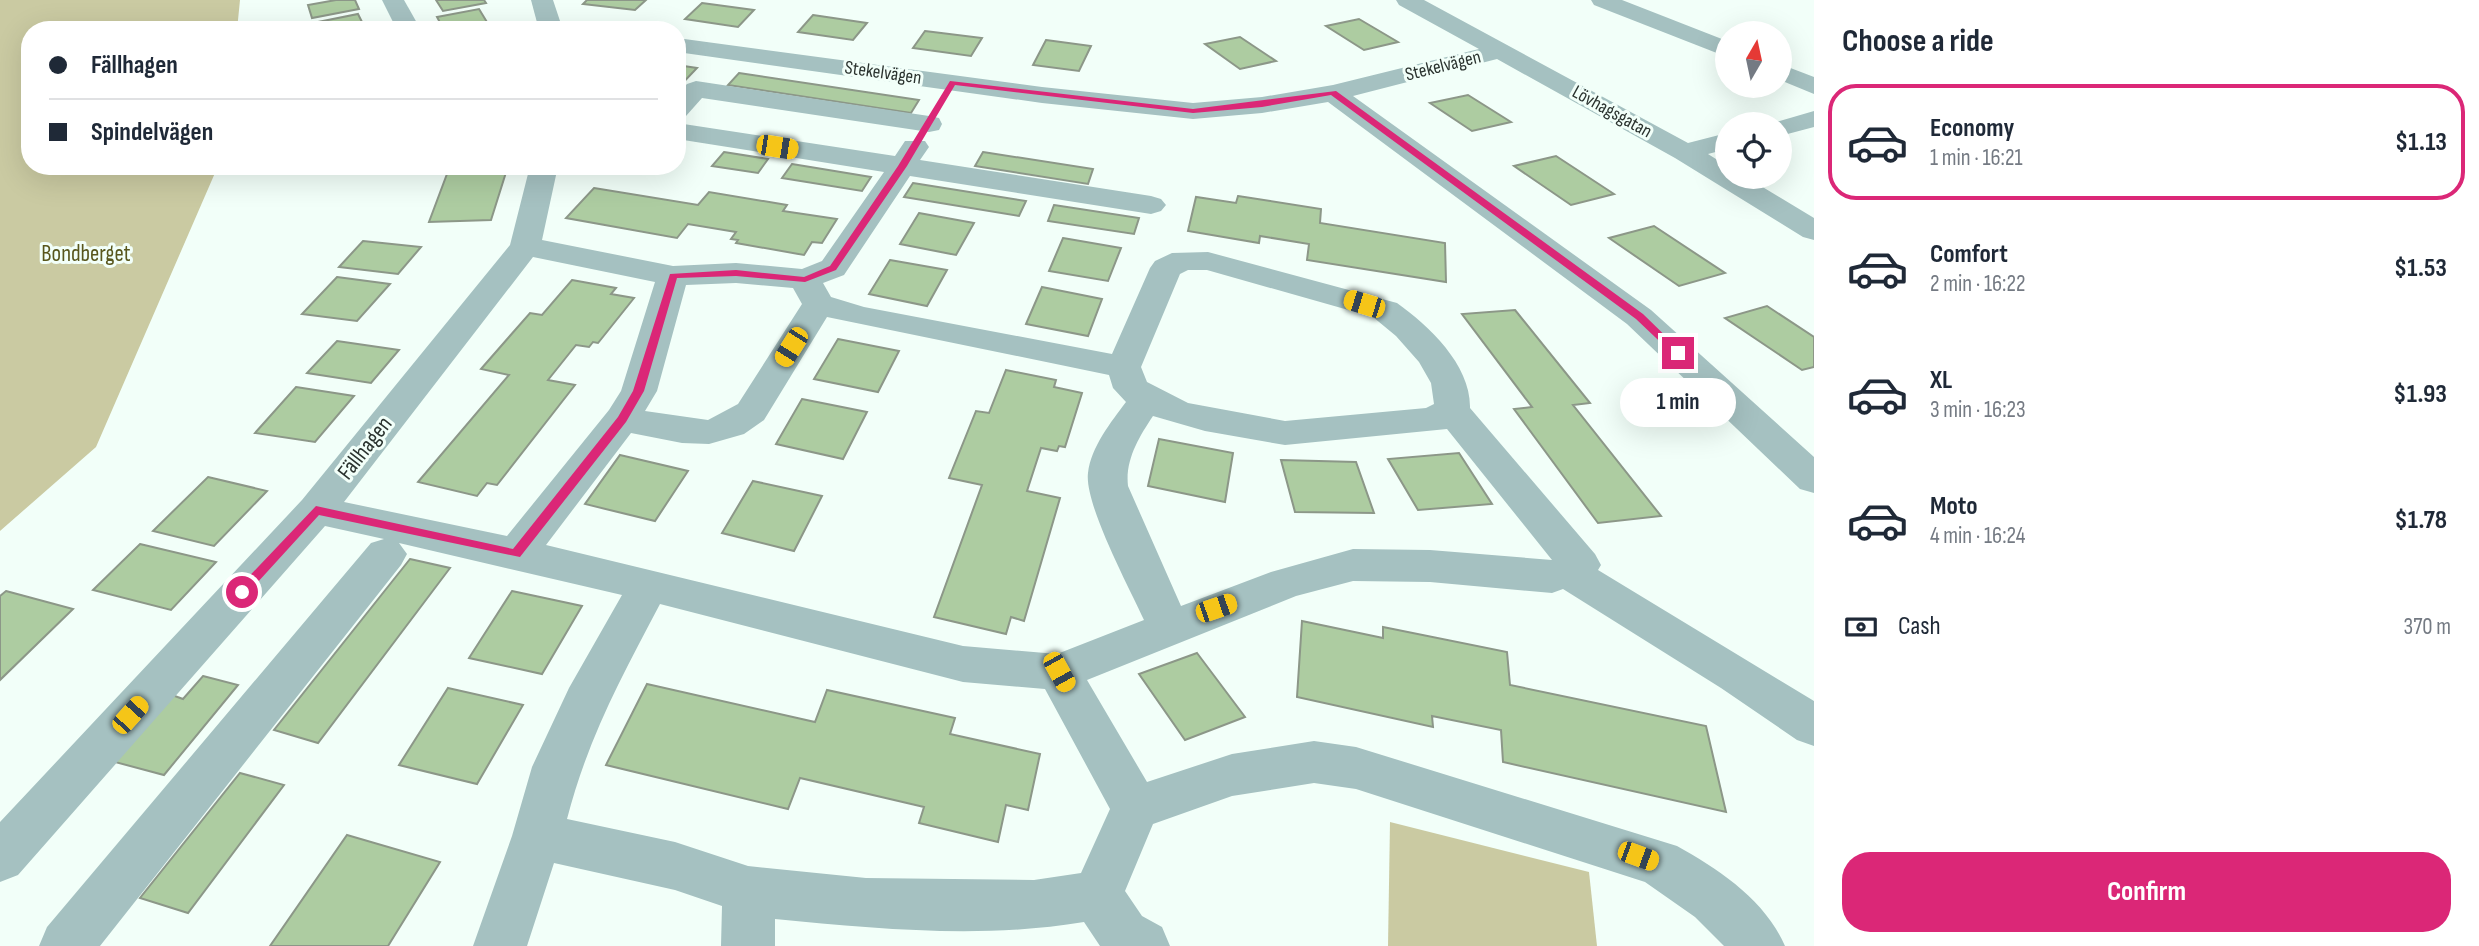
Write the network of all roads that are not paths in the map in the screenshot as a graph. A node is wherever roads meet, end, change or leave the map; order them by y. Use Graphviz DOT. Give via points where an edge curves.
graph roads {
  1 [pos="393,0"];
  2 [pos="542,0"];
  3 [pos="1406,0"];
  4 [pos="1602,0"];
  5 [pos="404,21"];
  6 [pos="548,21"];
  7 [pos="1715,45"];
  8 [pos="686,46"];
  9 [pos="1501,51"];
  10 [pos="1792,76"];
  11 [pos="953,83"];
  12 [pos="1814,86"];
  13 [pos="1333,93"];
  14 [pos="686,100"];
  15 [pos="1814,119"];
  16 [pos="929,124"];
  17 [pos="1792,125"];
  18 [pos="686,132"];
  19 [pos="1715,144"];
  20 [pos="1685,152"];
  21 [pos="903,166"];
  22 [pos="542,175"];
  23 [pos="1152,205"];
  24 [pos="1814,231"];
  25 [pos="525,246"];
  26 [pos="673,276"];
  27 [pos="812,292"];
  28 [pos="1135,383"];
  29 [pos="1452,410"];
  30 [pos="622,419"];
  31 [pos="1814,479"];
  32 [pos="316,510"];
  33 [pos="386,554"];
  34 [pos="516,554"];
  35 [pos="1566,571"];
  36 [pos="648,586"];
  37 [pos="1170,628"];
  38 [pos="1059,672"];
  39 [pos="1814,726"];
  40 [pos="1135,808"];
  41 [pos="537,836"];
  42 [pos="0,858"];
  43 [pos="748,891"];
  44 [pos="1097,895"];
  45 [pos="66,946"];
  46 [pos="500,946"];
  47 [pos="748,946"];
  48 [pos="1143,946"];
  49 [pos="1758,946"];
  1 -- 5 [label="street"];
  2 -- 6 [label="street"];
  3 -- 9 [label="street, Lövhagsgatan"];
  4 -- 7 [label="street"];
  8 -- 11 [label="street, Stekelvägen"];
  9 -- 13 [label="street, Stekelvägen"];
  9 -- 20 [label="street, Lövhagsgatan"];
  10 -- 12 [label="street"];
  11 -- 13 [label="street, Stekelvägen" via="1193,111"];
  11 -- 16 [label="street"];
  13 -- 31 [label="street" via="1639,317"];
  14 -- 16 [label="street" via="696,89"];
  15 -- 17 [label="street"];
  16 -- 21 [label="street"];
  18 -- 21 [label="street"];
  19 -- 20 [label="street"];
  20 -- 24 [label="street, Lövhagsgatan"];
  21 -- 23 [label="street"];
  21 -- 27 [label="street"];
  22 -- 25 [label="street, Fällhagen"];
  25 -- 26 [label="street"];
  25 -- 32 [label="street, Fällhagen"];
  26 -- 27 [label="street" via="736,273"];
  26 -- 30 [label="street" via="639,391"];
  27 -- 28 [label="street" via="859,316"];
  27 -- 30 [label="street" via="751,412 709,432"];
  28 -- 29 [label="street" via="1178,413 1285,433 1434,420"];
  28 -- 29 [label="street" via="1166,268 1183,260 1208,261 1343,298 1405,323 1448,379 1455,397"];
  28 -- 37 [label="street" via="1106,478"];
  29 -- 35 [label="street" via="1580,565"];
  30 -- 34 [label="street"];
  32 -- 34 [label="street"];
  32 -- 42 [label="street, Fällhagen"];
  33 -- 45 [label="street"];
  34 -- 36 [label="street"];
  35 -- 37 [label="street" via="1552,577 1430,566 1353,565 1286,583"];
  35 -- 39 [label="street"];
  36 -- 38 [label="street" via="963,664"];
  36 -- 41 [label="street" via="585,702 556,767"];
  37 -- 38 [label="street"];
  38 -- 40 [label="street"];
  40 -- 44 [label="street"];
  40 -- 49 [label="street" via="1232,775 1314,762 1356,768 1659,863 1700,885"];
  41 -- 43 [label="street" via="675,866"];
  41 -- 46 [label="street"];
  43 -- 44 [label="street" via="866,903 1034,905"];
  43 -- 47 [label="street"];
  44 -- 48 [label="street" via="1124,934"];
}
